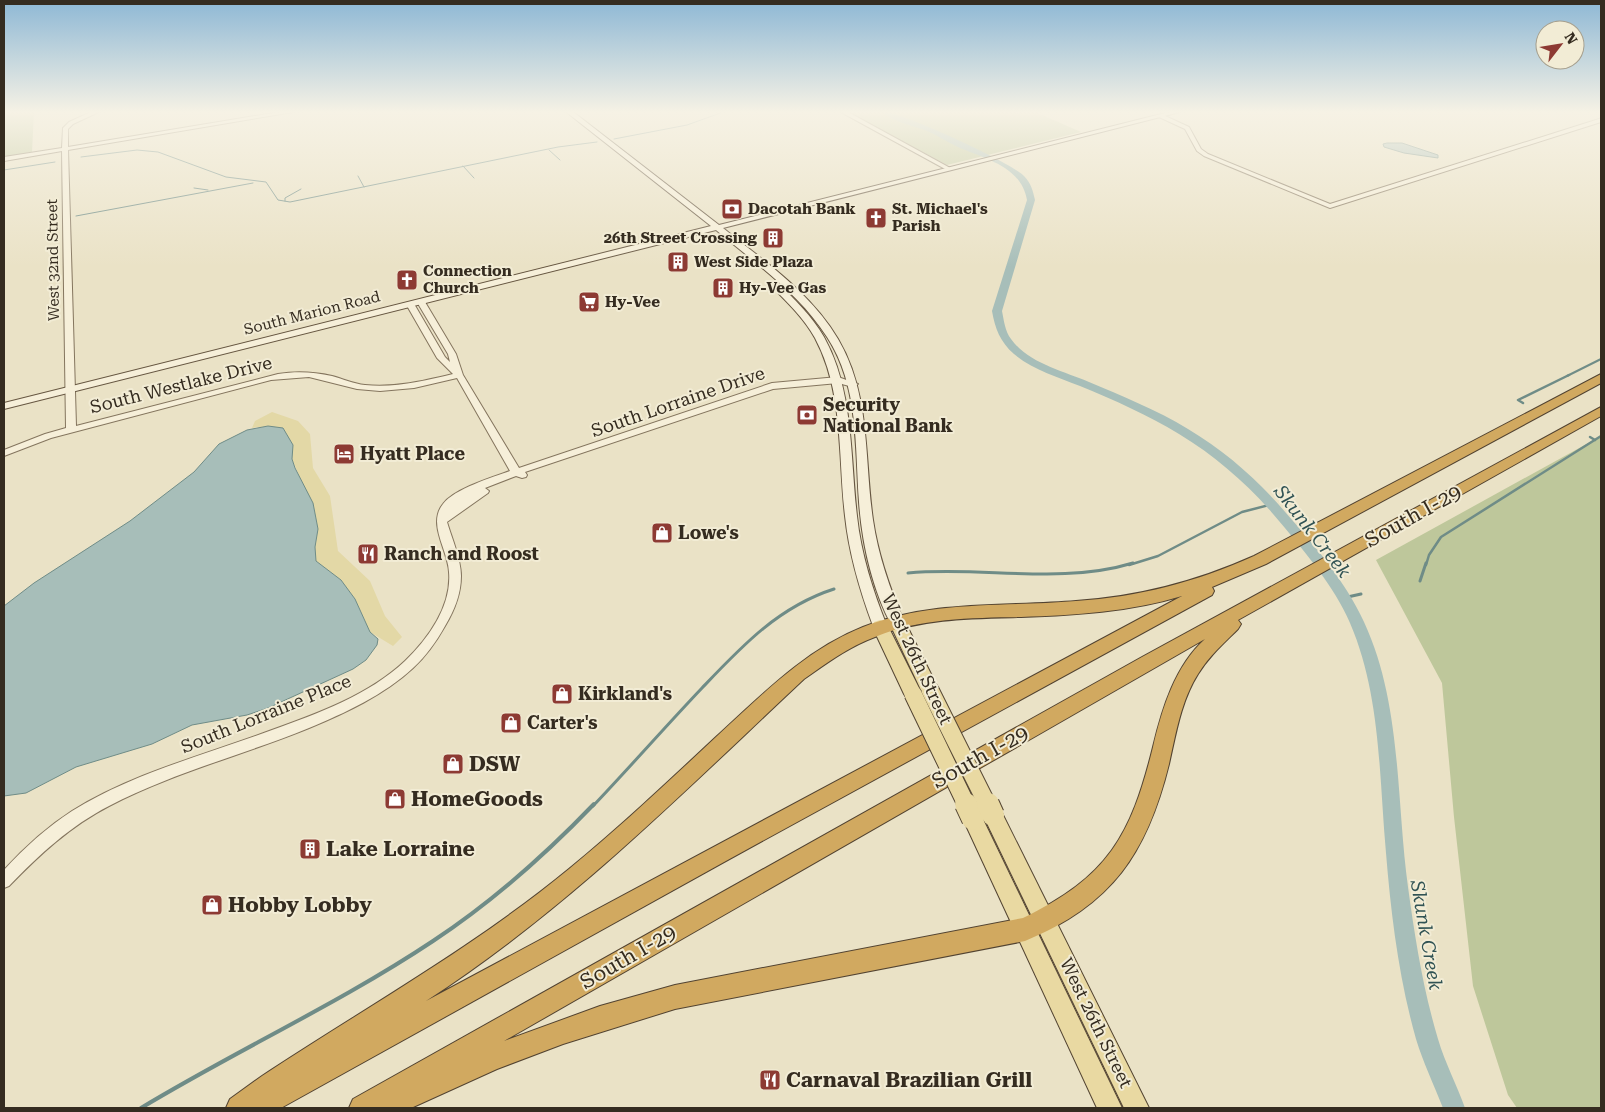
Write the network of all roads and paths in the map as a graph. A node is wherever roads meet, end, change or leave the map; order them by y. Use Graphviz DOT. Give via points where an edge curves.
graph roads {
  1 [pos="66,163"];
  2 [pos="634,163"];
  3 [pos="940,163"];
  4 [pos="974,163"];
  5 [pos="1223,163"];
  6 [pos="1466,163"];
  7 [pos="950,168"];
  8 [pos="713,228"];
  9 [pos="742,258"];
  10 [pos="794,290"];
  11 [pos="784,292"];
  12 [pos="421,302"];
  13 [pos="410,304"];
  14 [pos="828,332"];
  15 [pos="459,375"];
  16 [pos="1601,378"];
  17 [pos="838,383"];
  18 [pos="853,384"];
  19 [pos="70,389"];
  20 [pos="4,406"];
  21 [pos="1601,411"];
  22 [pos="71,430"];
  23 [pos="4,454"];
  24 [pos="517,476"];
  25 [pos="1264,558"];
  26 [pos="1285,588"];
  27 [pos="889,624"];
  28 [pos="4,881"];
  29 [pos="1035,924"];
  30 [pos="239,1108"];
  31 [pos="255,1108"];
  32 [pos="362,1108"];
  33 [pos="382,1108"];
  34 [pos="1110,1108"];
  35 [pos="1137,1108"];
  1 -- 19 [label="street, West 32nd Street"];
  2 -- 8 [label="main road, West 26th Street" via="674,192"];
  3 -- 7 [label="street"];
  4 -- 7 [label="main road, South Marion Road"];
  5 -- 6 [label="street" via="1330,206"];
  7 -- 8 [label="main road, South Marion Road"];
  8 -- 9 [label="main road, West 26th Street"];
  8 -- 10 [label="main road, West 26th Street"];
  8 -- 12 [label="main road, South Marion Road"];
  9 -- 10 [label="main road"];
  9 -- 11 [label="main road, West 26th Street"];
  10 -- 14 [label="main road, West 26th Street"];
  11 -- 14 [label="main road" via="796,297"];
  11 -- 17 [label="main road, West 26th Street" via="820,336"];
  12 -- 13 [label="main road, South Marion Road"];
  12 -- 15 [label="street" via="452,354"];
  13 -- 15 [label="street" via="441,358"];
  13 -- 19 [label="main road, South Marion Road"];
  14 -- 18 [label="main road, West 26th Street"];
  15 -- 22 [label="street, South Westlake Drive" via="389,389 362,387 314,375 284,375"];
  15 -- 24 [label="street"];
  16 -- 25 [label="highway, South I-29"];
  17 -- 18 [label="street, South Lorraine Drive"];
  17 -- 24 [label="street, South Lorraine Drive" via="789,383 765,388"];
  17 -- 27 [label="main road, West 26th Street" via="853,532 865,584"];
  18 -- 27 [label="main road, West 26th Street" via="869,533"];
  19 -- 20 [label="main road, South Marion Road"];
  19 -- 22 [label="street, West 32nd Street"];
  21 -- 26 [label="highway, South I-29"];
  22 -- 23 [label="street, South Westlake Drive" via="28,442"];
  24 -- 28 [label="street, South Lorraine Place" via="479,493 441,521 455,570 450,604 433,638 397,673 342,707 88,809 40,844"];
  25 -- 27 [label="highway" via="1189,589 1136,602 925,617"];
  25 -- 31 [label="highway, South I-29"];
  26 -- 29 [label="highway" via="1235,620 1197,658 1172,706 1143,818 1128,847 1094,886 1067,907"];
  26 -- 32 [label="highway, South I-29" via="970,762"];
  27 -- 29 [label="main road, West 26th Street, bridge"];
  27 -- 30 [label="highway" via="841,642 810,664 597,857 507,931 423,990 285,1074"];
  29 -- 33 [label="highway" via="675,997 632,1009 519,1048"];
  29 -- 34 [label="main road, West 26th Street"];
  29 -- 35 [label="main road, West 26th Street"];
}
